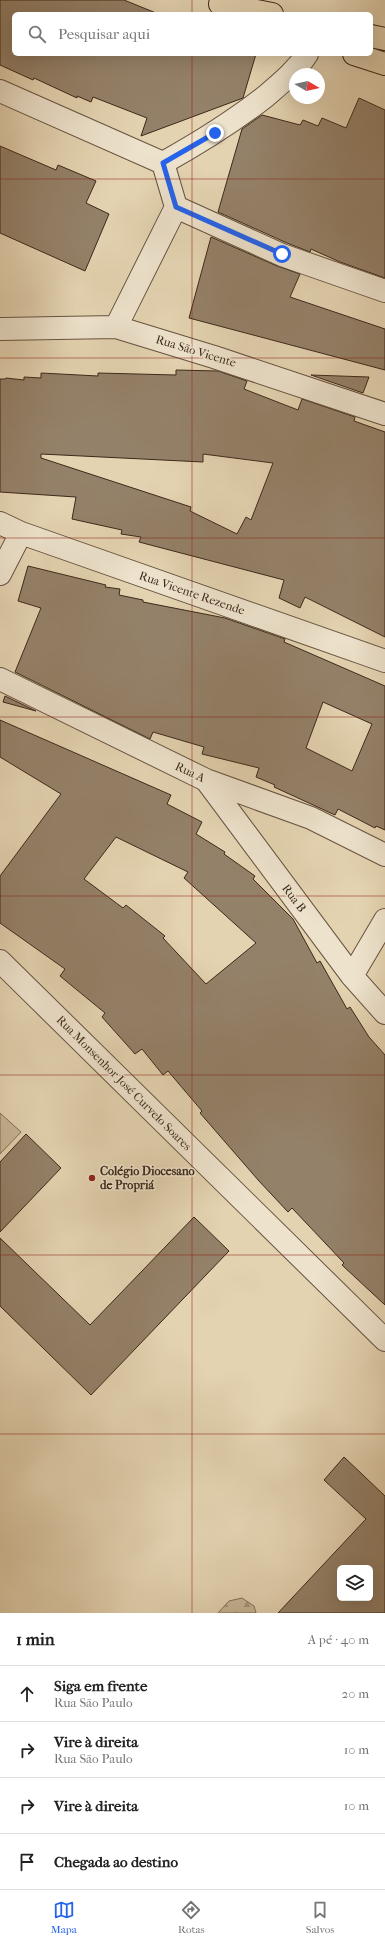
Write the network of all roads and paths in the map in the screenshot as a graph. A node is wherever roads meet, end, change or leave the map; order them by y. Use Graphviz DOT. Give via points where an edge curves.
graph roads {
  1 [pos="215,2"];
  2 [pos="240,12"];
  3 [pos="262,12"];
  4 [pos="373,36"];
  5 [pos="385,39"];
  6 [pos="305,56"];
  7 [pos="360,56"];
  8 [pos="385,64"];
  9 [pos="0,91"];
  10 [pos="163,163"];
  11 [pos="176,207"];
  12 [pos="385,291"];
  13 [pos="116,327"];
  14 [pos="0,329"];
  15 [pos="385,414"];
  16 [pos="0,523"];
  17 [pos="21,533"];
  18 [pos="0,574"];
  19 [pos="385,661"];
  20 [pos="0,679"];
  21 [pos="206,780"];
  22 [pos="385,855"];
  23 [pos="385,920"];
  24 [pos="0,961"];
  25 [pos="352,976"];
  26 [pos="385,1013"];
  27 [pos="385,1340"];
  1 -- 2 [label="main road"];
  1 -- 3 [label="main road"];
  4 -- 5 [label="main road"];
  6 -- 10 [label="street" via="284,81 248,110 215,133"];
  7 -- 8 [label="main road"];
  9 -- 10 [label="street"];
  10 -- 11 [label="street"];
  11 -- 12 [label="street" via="282,254"];
  11 -- 13 [label="street"];
  13 -- 14 [label="street, Rua São Vicente"];
  13 -- 15 [label="street, Rua São Vicente"];
  16 -- 17 [label="street, Rua Vicente Rezende"];
  17 -- 18 [label="street"];
  17 -- 19 [label="street, Rua Vicente Rezende"];
  20 -- 21 [label="street, Rua A"];
  21 -- 22 [label="street, Rua A" via="311,818"];
  21 -- 25 [label="street, Rua B"];
  23 -- 25 [label="street"];
  24 -- 27 [label="street, Rua Monsenhor José Curvelo Soares"];
  25 -- 26 [label="street, Rua B"];
}
